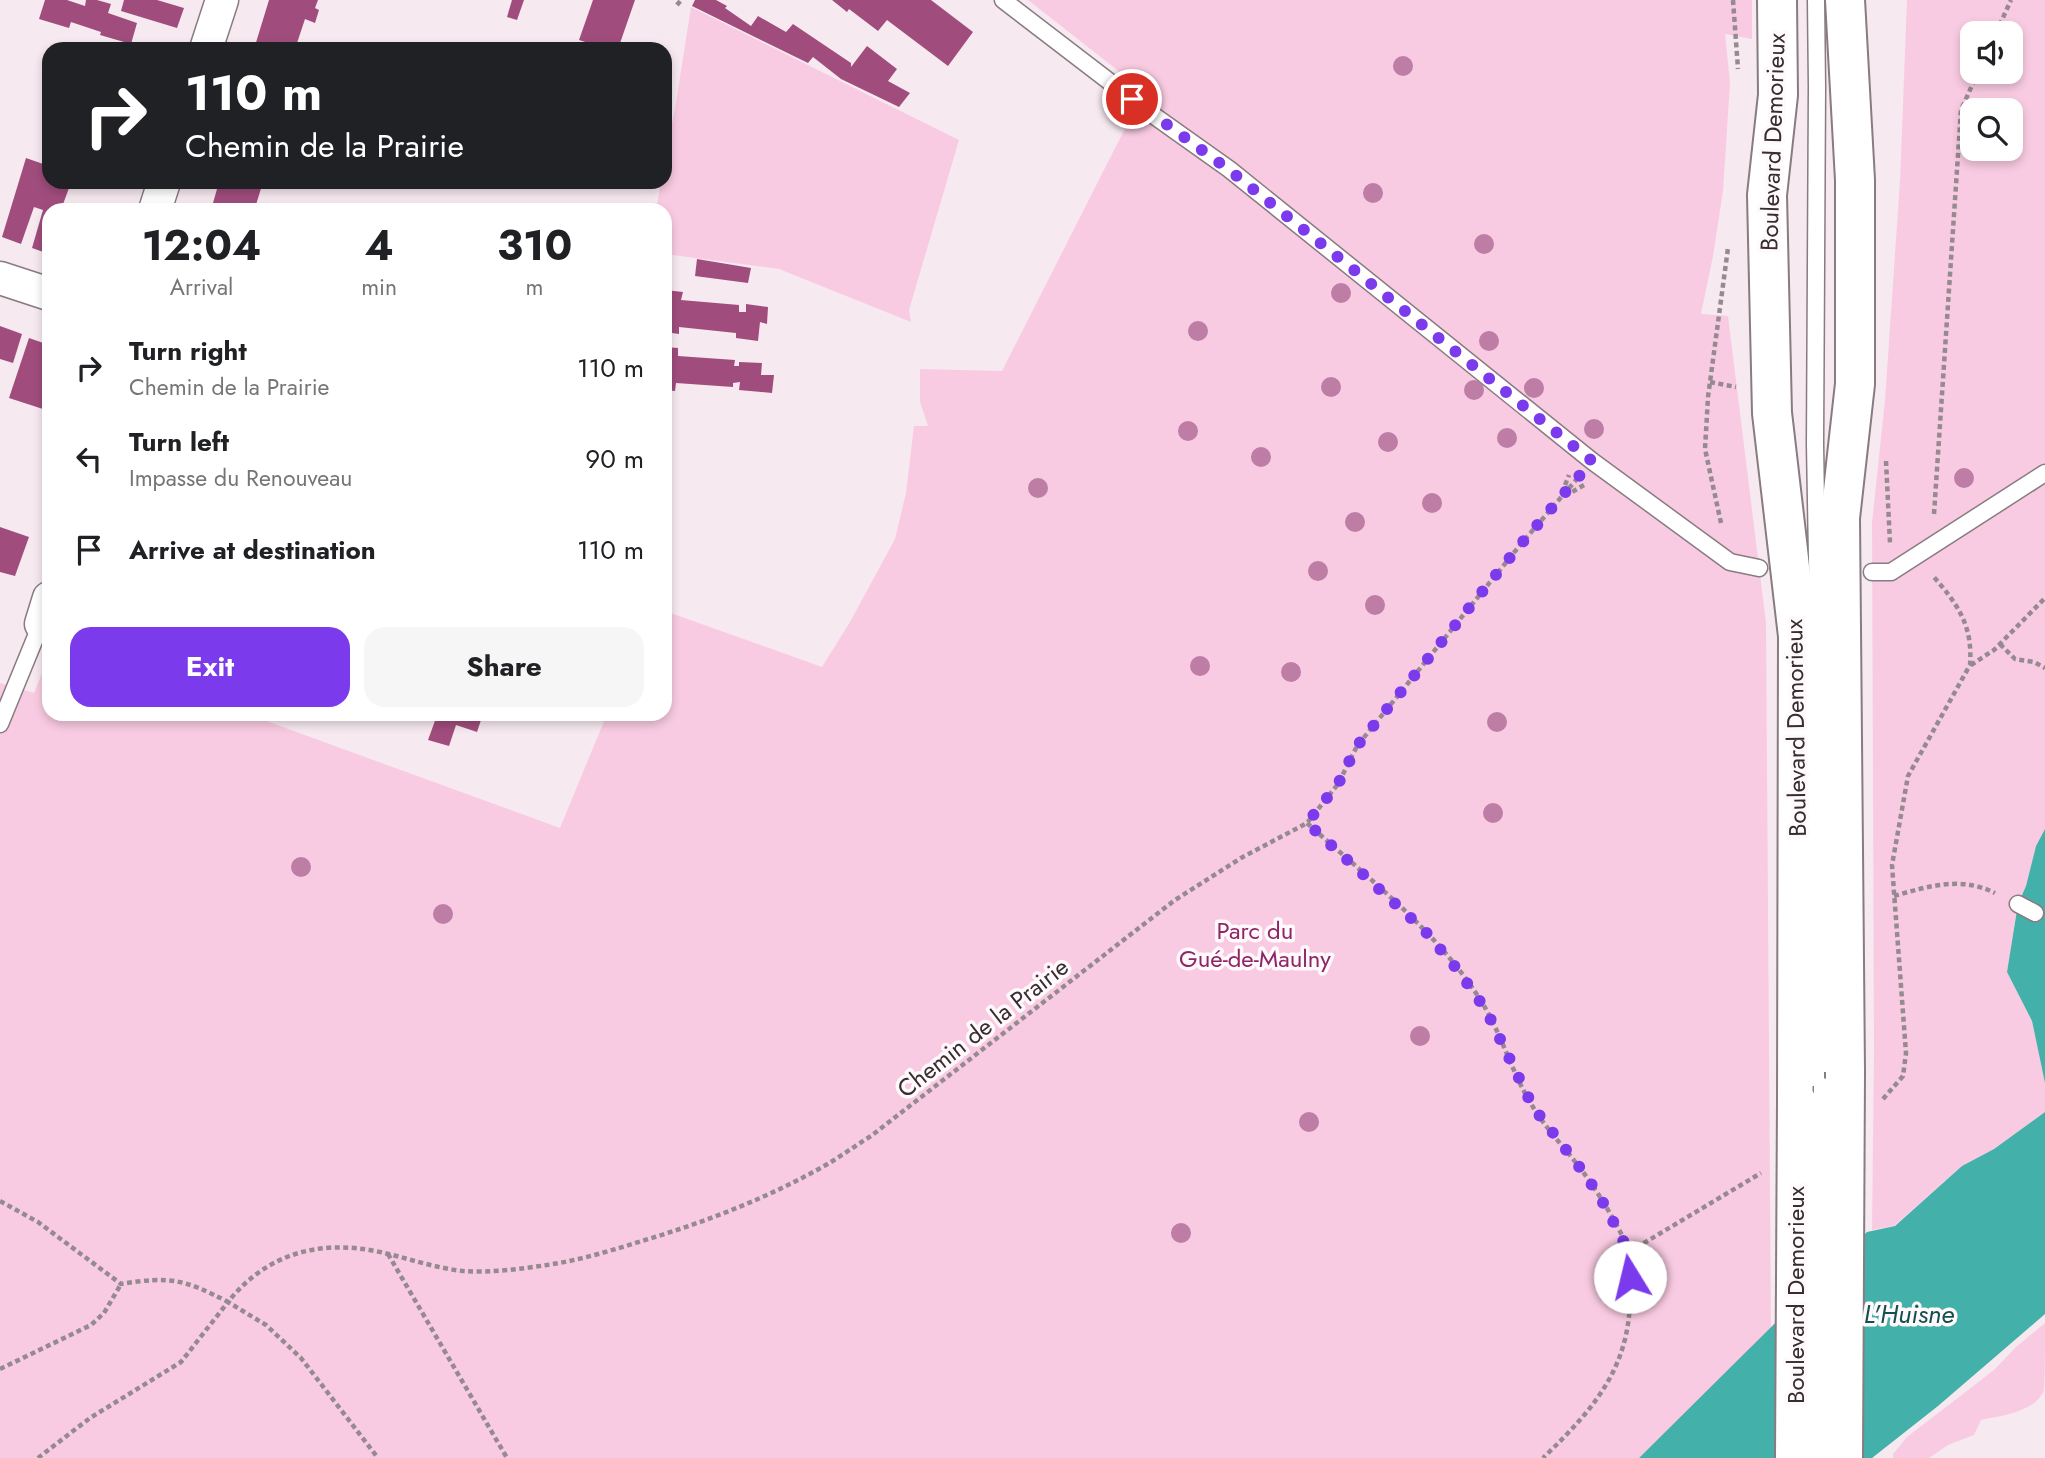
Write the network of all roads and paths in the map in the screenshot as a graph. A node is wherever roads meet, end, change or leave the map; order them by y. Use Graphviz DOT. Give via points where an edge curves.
graph roads {
  1 [pos="222,0"];
  2 [pos="681,0"];
  3 [pos="1003,0"];
  4 [pos="1777,0"];
  5 [pos="1816,0"];
  6 [pos="1846,0"];
  7 [pos="2011,0"];
  8 [pos="677,5"];
  9 [pos="2001,21"];
  10 [pos="208,42"];
  11 [pos="1973,84"];
  12 [pos="1730,239"];
  13 [pos="0,278"];
  14 [pos="42,292"];
  15 [pos="1710,382"];
  16 [pos="1738,388"];
  17 [pos="1885,453"];
  18 [pos="1592,461"];
  19 [pos="2045,473"];
  20 [pos="1931,546"];
  21 [pos="1914,557"];
  22 [pos="1730,562"];
  23 [pos="1759,568"];
  24 [pos="1872,572"];
  25 [pos="1891,572"];
  26 [pos="2045,598"];
  27 [pos="42,619"];
  28 [pos="2000,644"];
  29 [pos="1970,665"];
  30 [pos="2045,668"];
  31 [pos="0,724"];
  32 [pos="1307,823"];
  33 [pos="1978,884"];
  34 [pos="1894,896"];
  35 [pos="2018,904"];
  36 [pos="2035,912"];
  37 [pos="1822,1087"];
  38 [pos="1881,1101"];
  39 [pos="1771,1167"];
  40 [pos="0,1201"];
  41 [pos="1629,1252"];
  42 [pos="387,1254"];
  43 [pos="121,1284"];
  44 [pos="228,1302"];
  45 [pos="0,1368"];
  46 [pos="38,1458"];
  47 [pos="378,1458"];
  48 [pos="507,1458"];
  49 [pos="1543,1458"];
  50 [pos="1795,1458"];
  51 [pos="1821,1458"];
  52 [pos="1843,1458"];
  1 -- 10 [label="street"];
  2 -- 8 [label="path"];
  3 -- 18 [label="lane" via="1228,169"];
  4 -- 37 [label="main road, Boulevard Demorieux" via="1778,95 1767,209 1772,413 1798,636"];
  5 -- 37 [label="lane"];
  6 -- 37 [label="main road, Boulevard Demorieux" via="1855,180 1855,384 1840,518"];
  7 -- 9 [label="path"];
  11 -- 20 [label="path" via="1961,110"];
  12 -- 15 [label="path"];
  13 -- 14 [label="street"];
  15 -- 16 [label="path"];
  15 -- 22 [label="path" via="1705,449"];
  17 -- 25 [label="path"];
  18 -- 22 [label="lane"];
  18 -- 32 [label="path, Chemin de la Prairie" via="1357,746 1338,784"];
  19 -- 20 [label="lane"];
  20 -- 21 [label="lane"];
  21 -- 25 [label="lane"];
  21 -- 29 [label="path" via="1963,616 1972,649"];
  22 -- 23 [label="lane"];
  24 -- 25 [label="lane"];
  26 -- 28 [label="path"];
  27 -- 31 [label="lane"];
  28 -- 29 [label="path"];
  28 -- 30 [label="path" via="2015,659"];
  29 -- 34 [label="path" via="1908,776 1892,865"];
  32 -- 41 [label="path" via="1425,931 1457,969 1486,1010 1533,1107 1587,1177"];
  32 -- 42 [label="path, Chemin de la Prairie" via="1175,900 871,1136 750,1204 616,1249 547,1265 463,1271"];
  33 -- 34 [label="path" via="1929,887"];
  34 -- 38 [label="path" via="1906,1053 1903,1076"];
  35 -- 36 [label="lane"];
  37 -- 50 [label="main road, Boulevard Demorieux, bridge"];
  37 -- 51 [label="lane, bridge"];
  37 -- 52 [label="main road, Boulevard Demorieux, bridge"];
  39 -- 41 [label="path"];
  40 -- 43 [label="path" via="38,1222"];
  41 -- 49 [label="path" via="1631,1301 1618,1362 1590,1409"];
  42 -- 44 [label="path, Chemin de la Prairie" via="334,1247 285,1257 243,1284"];
  42 -- 48 [label="path"];
  43 -- 44 [label="path" via="156,1278 193,1284"];
  43 -- 45 [label="path" via="90,1325"];
  44 -- 46 [label="path, Chemin de la Prairie" via="181,1362 90,1418"];
  44 -- 47 [label="path" via="267,1325 301,1358"];
}
